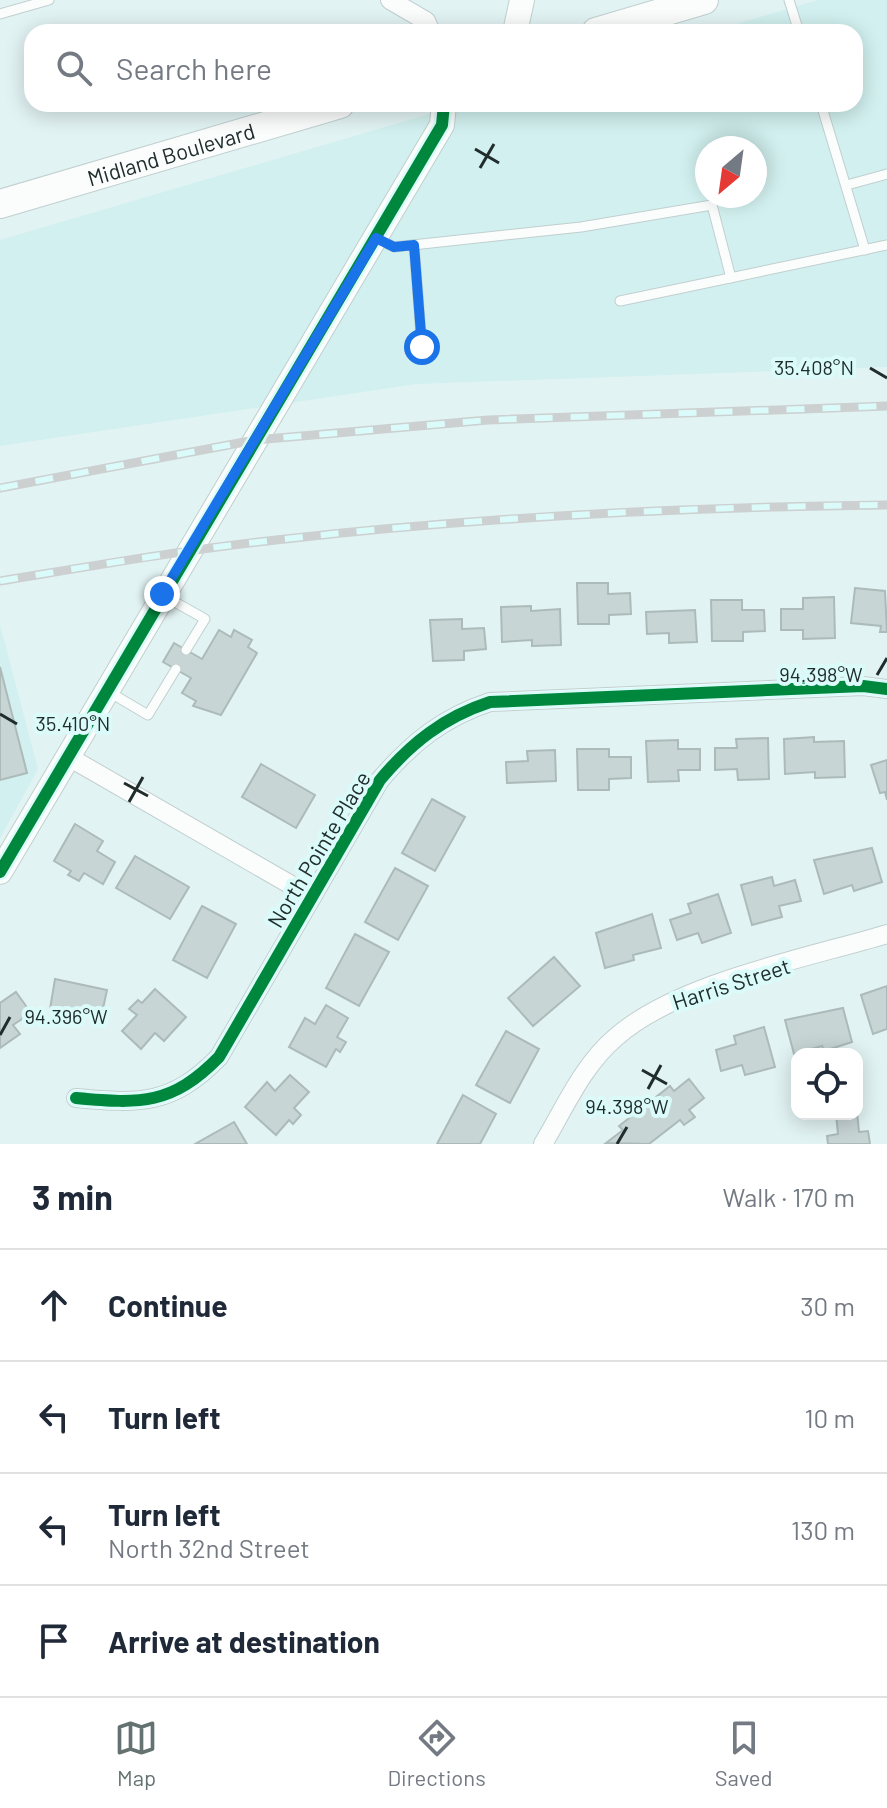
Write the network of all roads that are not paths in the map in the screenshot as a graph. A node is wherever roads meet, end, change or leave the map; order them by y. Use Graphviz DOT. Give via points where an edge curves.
graph roads {
  1 [pos="49,0"];
  2 [pos="390,0"];
  3 [pos="522,0"];
  4 [pos="704,0"];
  5 [pos="789,0"];
  6 [pos="0,14"];
  7 [pos="427,24"];
  8 [pos="517,24"];
  9 [pos="623,24"];
  10 [pos="796,24"];
  11 [pos="313,112"];
  12 [pos="443,112"];
  13 [pos="824,112"];
  14 [pos="887,174"];
  15 [pos="847,185"];
  16 [pos="0,204"];
  17 [pos="376,238"];
  18 [pos="414,245"];
  19 [pos="887,245"];
  20 [pos="865,250"];
  21 [pos="731,278"];
  22 [pos="620,301"];
  23 [pos="422,347"];
  24 [pos="162,594"];
  25 [pos="186,650"];
  26 [pos="176,669"];
  27 [pos="887,689"];
  28 [pos="106,690"];
  29 [pos="67,756"];
  30 [pos="7,844"];
  31 [pos="0,872"];
  32 [pos="312,897"];
  33 [pos="887,934"];
  34 [pos="76,1098"];
  35 [pos="543,1144"];
  1 -- 6 [label="lane"];
  2 -- 7 [label="street"];
  3 -- 8 [label="street"];
  4 -- 9 [label="main road"];
  5 -- 10 [label="lane"];
  11 -- 16 [label="main road, Midland Boulevard"];
  12 -- 17 [label="street" via="442,125"];
  13 -- 15 [label="lane"];
  14 -- 15 [label="lane"];
  15 -- 20 [label="lane"];
  17 -- 18 [label="lane" via="394,247"];
  17 -- 24 [label="street"];
  18 -- 21 [label="lane" via="581,227 712,205"];
  18 -- 23 [label="lane"];
  19 -- 20 [label="lane"];
  20 -- 21 [label="lane"];
  21 -- 22 [label="lane"];
  24 -- 25 [label="lane" via="205,619"];
  24 -- 28 [label="street"];
  26 -- 28 [label="lane" via="148,715"];
  27 -- 32 [label="street, North Pointe Place" via="506,701 464,711 426,733 380,780"];
  28 -- 29 [label="street"];
  29 -- 30 [label="street"];
  29 -- 32 [label="street"];
  30 -- 31 [label="street"];
  32 -- 34 [label="street, North Pointe Place" via="219,1057 194,1082 130,1103"];
  33 -- 35 [label="street, Harris Street" via="675,998 641,1017 612,1039"];
}
